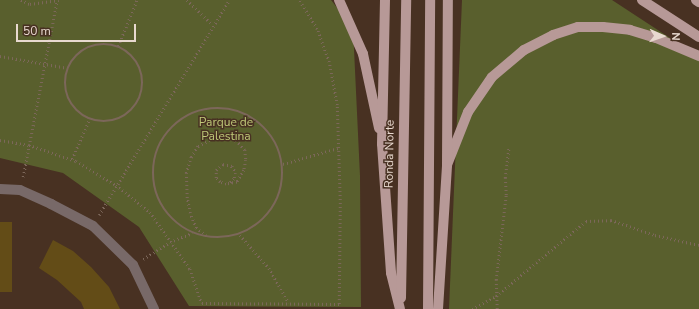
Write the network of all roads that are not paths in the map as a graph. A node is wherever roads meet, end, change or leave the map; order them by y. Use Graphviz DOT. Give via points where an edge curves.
graph roads {
  1 [pos="340,0"];
  2 [pos="385,0"];
  3 [pos="406,0"];
  4 [pos="430,0"];
  5 [pos="448,0"];
  6 [pos="642,0"];
  7 [pos="696,0"];
  8 [pos="699,2"];
  9 [pos="699,36"];
  10 [pos="699,56"];
  11 [pos="382,144"];
  12 [pos="447,165"];
  13 [pos="0,189"];
  14 [pos="154,309"];
  15 [pos="401,309"];
  16 [pos="428,309"];
  17 [pos="438,309"];
  1 -- 11 [label="main road" via="363,54"];
  2 -- 11 [label="main road"];
  3 -- 15 [label="main road, Ronda Norte"];
  4 -- 16 [label="main road"];
  5 -- 12 [label="main road"];
  6 -- 9 [label="main road"];
  7 -- 8 [label="main road"];
  10 -- 12 [label="main road" via="630,30 578,27 553,35 524,50 492,77 468,112"];
  11 -- 15 [label="main road" via="392,273"];
  12 -- 17 [label="main road"];
  13 -- 14 [label="street" via="20,190 93,226 133,265"];
}
